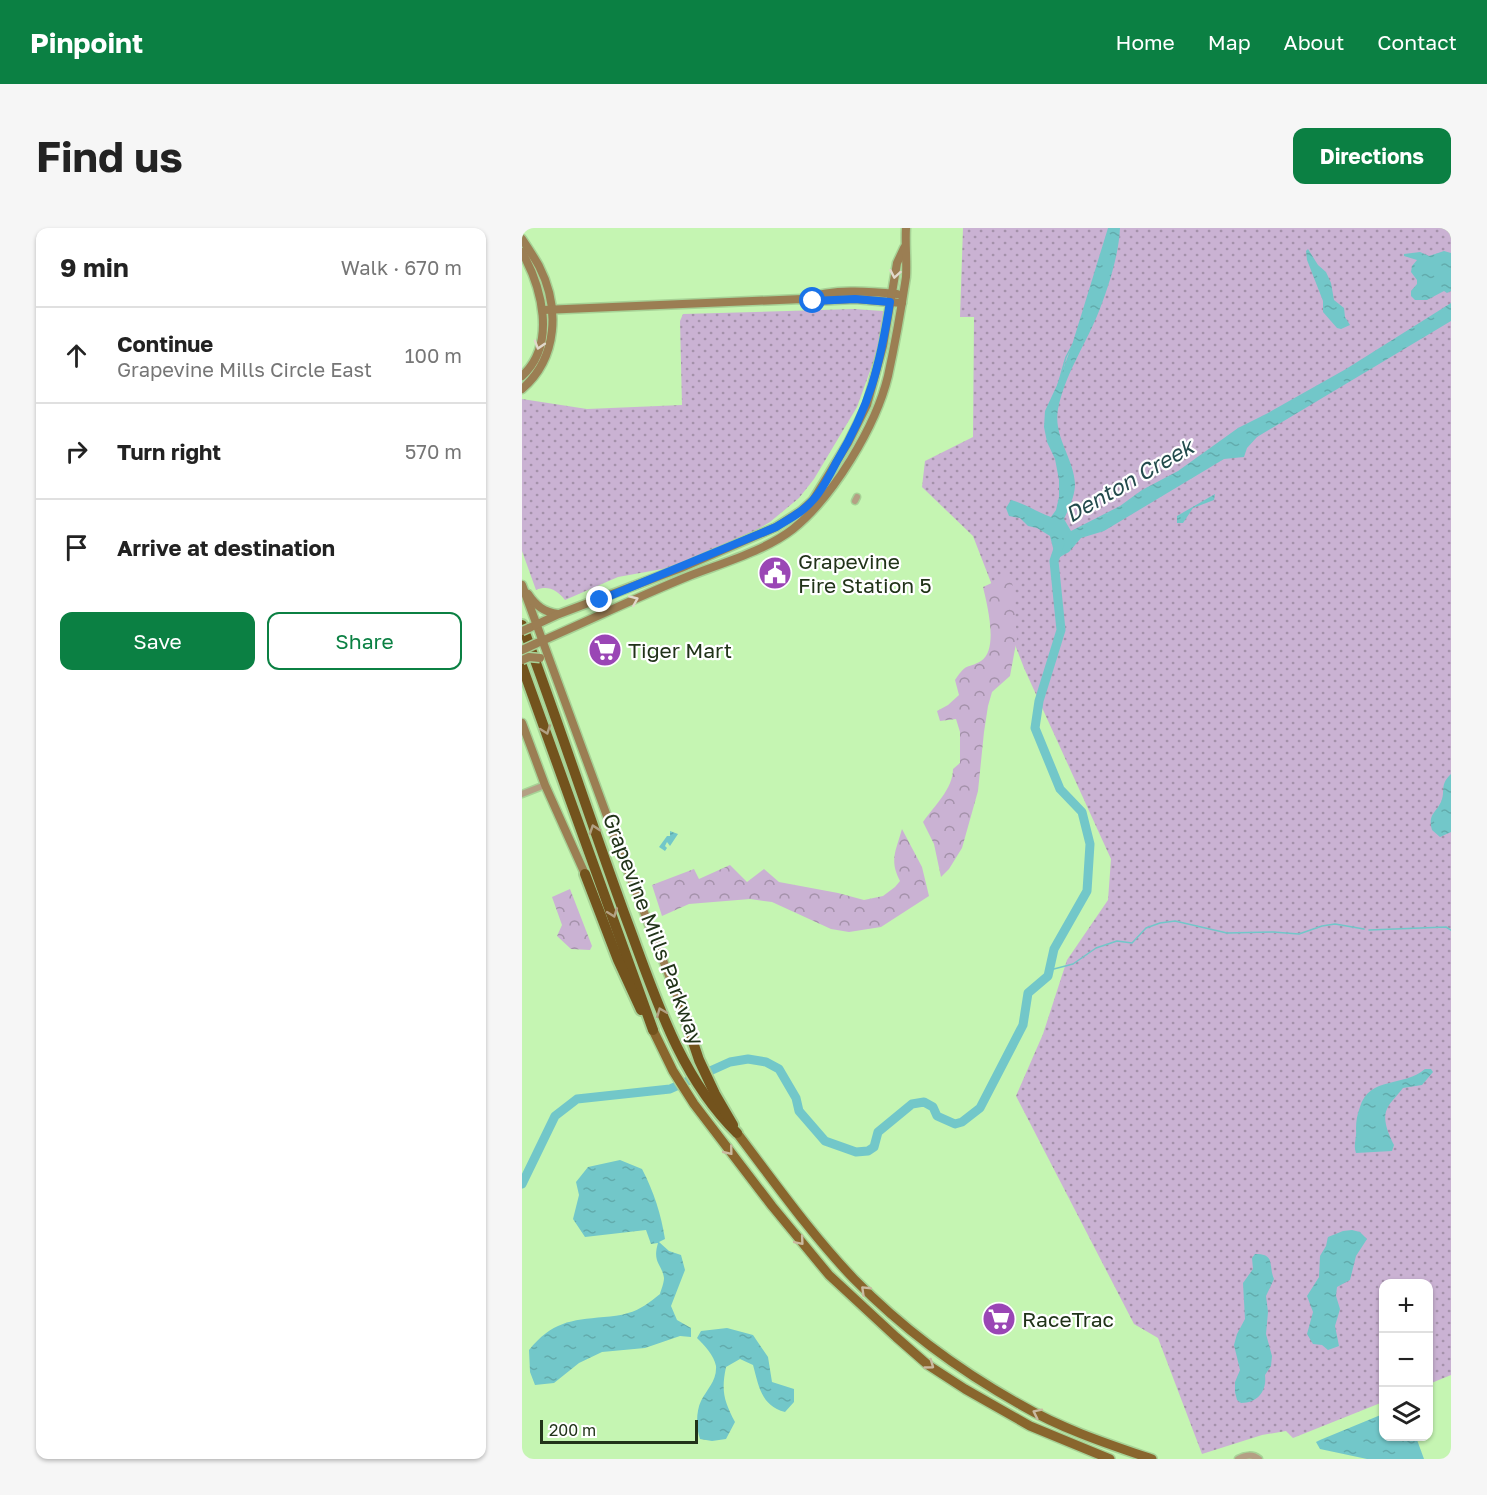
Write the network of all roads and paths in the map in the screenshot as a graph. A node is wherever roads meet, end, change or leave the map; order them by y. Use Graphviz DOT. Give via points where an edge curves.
graph roads {
  1 [pos="906,228"];
  2 [pos="522,239"];
  3 [pos="904,248"];
  4 [pos="522,252"];
  5 [pos="891,298"];
  6 [pos="902,299"];
  7 [pos="548,310"];
  8 [pos="522,376"];
  9 [pos="522,389"];
  10 [pos="761,534"];
  11 [pos="766,545"];
  12 [pos="522,585"];
  13 [pos="559,614"];
  14 [pos="528,627"];
  15 [pos="539,643"];
  16 [pos="522,650"];
  17 [pos="522,660"];
  18 [pos="522,666"];
  19 [pos="551,666"];
  20 [pos="522,723"];
  21 [pos="546,785"];
  22 [pos="522,794"];
  23 [pos="585,874"];
  24 [pos="681,1006"];
  25 [pos="653,1030"];
  26 [pos="711,1096"];
  27 [pos="737,1133"];
  28 [pos="790,1203"];
  29 [pos="772,1206"];
  30 [pos="1001,1393"];
  31 [pos="994,1406"];
  32 [pos="1110,1459"];
  33 [pos="1152,1459"];
  34 [pos="1238,1459"];
  35 [pos="1259,1459"];
  1 -- 3 [label="street"];
  2 -- 7 [label="street" via="546,282"];
  3 -- 5 [label="street, one-way" via="897,262"];
  3 -- 6 [label="street" via="907,263"];
  4 -- 7 [label="street"];
  5 -- 6 [label="street"];
  5 -- 7 [label="street"];
  5 -- 10 [label="street" via="873,387 848,443 813,500 791,518"];
  6 -- 11 [label="street" via="887,378 856,448 818,507 791,531"];
  7 -- 8 [label="street, one-way" via="540,346"];
  7 -- 9 [label="street" via="552,338 543,365"];
  10 -- 11 [label="street"];
  10 -- 13 [label="street"];
  15 -- 11 [label="street, one-way"];
  12 -- 13 [label="street" via="540,608"];
  12 -- 14 [label="street, Grapevine Mills Parkway"];
  13 -- 14 [label="street"];
  14 -- 15 [label="street, Grapevine Mills Parkway"];
  26 -- 14 [label="highway, Grapevine Mills Parkway, one-way" via="686,1065 661,1013 606,865"];
  15 -- 16 [label="street, bridge"];
  15 -- 19 [label="street, Grapevine Mills Parkway"];
  17 -- 19 [label="street, bridge" via="540,658"];
  18 -- 25 [label="highway, Grapevine Mills Parkway, one-way"];
  19 -- 24 [label="street, Grapevine Mills Parkway"];
  20 -- 21 [label="street"];
  21 -- 22 [label="street"];
  21 -- 23 [label="street"];
  23 -- 25 [label="highway" via="629,984"];
  24 -- 26 [label="highway"];
  25 -- 29 [label="main road, Grapevine Mills Parkway, one-way" via="694,1104"];
  26 -- 27 [label="highway"];
  27 -- 28 [label="main road"];
  28 -- 29 [label="main road"];
  30 -- 28 [label="main road, one-way" via="918,1335 870,1295"];
  29 -- 31 [label="main road, Grapevine Mills Parkway, one-way" via="829,1275 896,1337 928,1365"];
  30 -- 31 [label="main road"];
  33 -- 30 [label="main road, one-way" via="1064,1426"];
  31 -- 32 [label="main road, Grapevine Mills Parkway" via="1030,1426"];
  34 -- 35 [label="street" via="1249,1455"];
}
